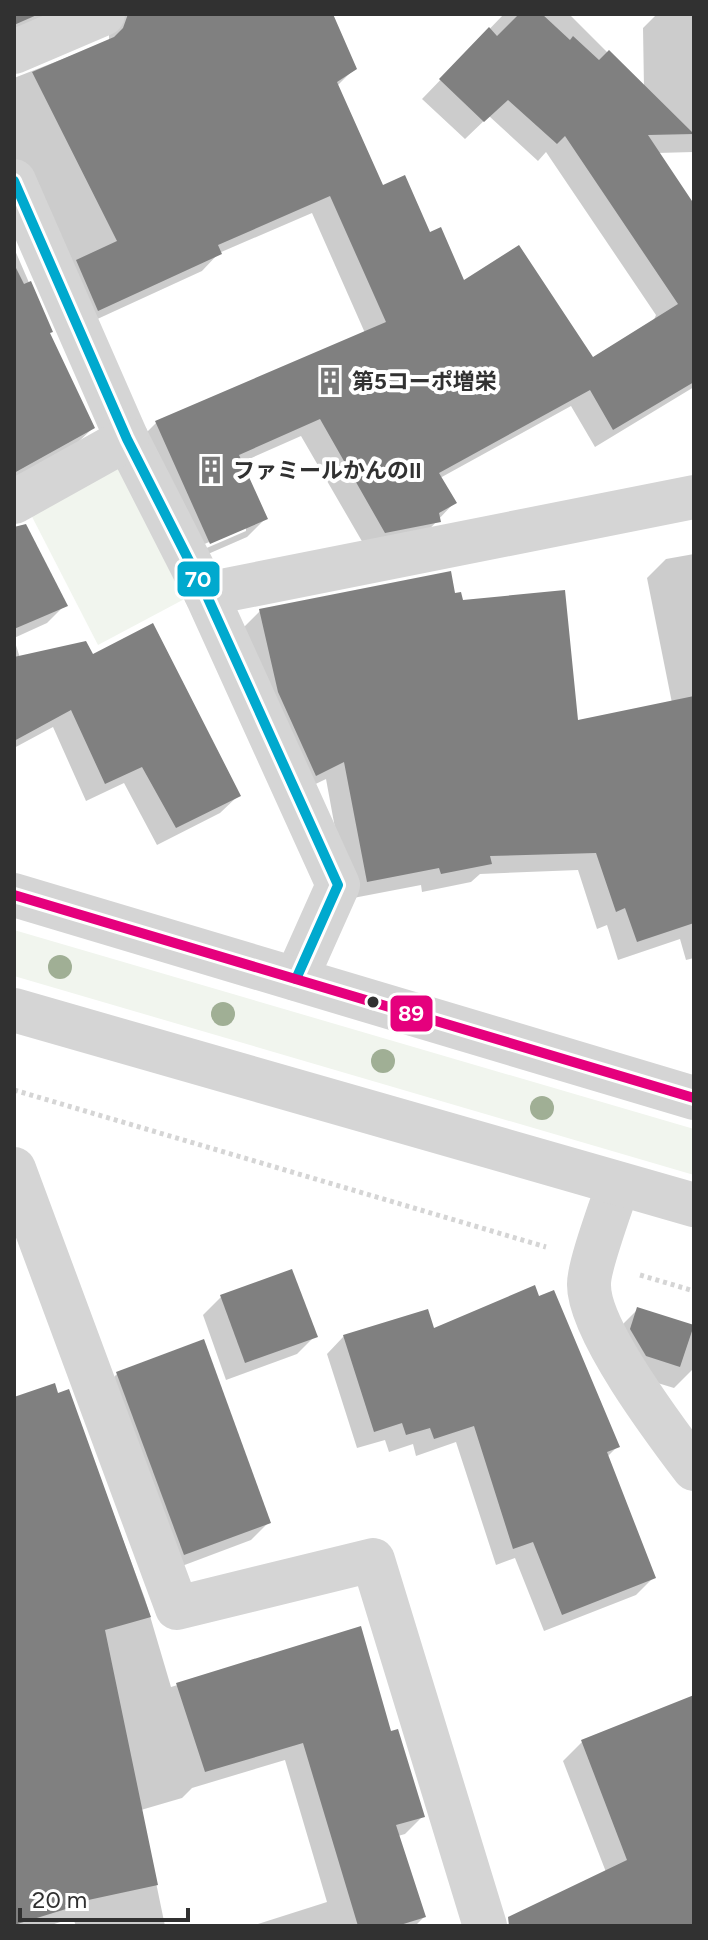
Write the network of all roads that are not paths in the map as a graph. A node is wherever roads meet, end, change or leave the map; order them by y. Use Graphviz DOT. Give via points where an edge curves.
graph roads {
  1 [pos="103,14"];
  2 [pos="14,52"];
  3 [pos="14,181"];
  4 [pos="127,439"];
  5 [pos="694,497"];
  6 [pos="14,502"];
  7 [pos="206,594"];
  8 [pos="14,895"];
  9 [pos="296,979"];
  10 [pos="14,1010"];
  11 [pos="694,1098"];
  12 [pos="14,1169"];
  13 [pos="618,1185"];
  14 [pos="694,1205"];
  15 [pos="694,1469"];
  16 [pos="485,1926"];
  1 -- 2 [label="street"];
  3 -- 4 [label="street"];
  4 -- 6 [label="street"];
  4 -- 7 [label="street"];
  5 -- 7 [label="street"];
  7 -- 9 [label="street" via="338,885"];
  8 -- 9 [label="street"];
  9 -- 11 [label="street"];
  10 -- 13 [label="street"];
  12 -- 16 [label="street" via="177,1608 373,1560"];
  13 -- 14 [label="street"];
  13 -- 15 [label="street" via="589,1283 592,1304 640,1397"];
}
